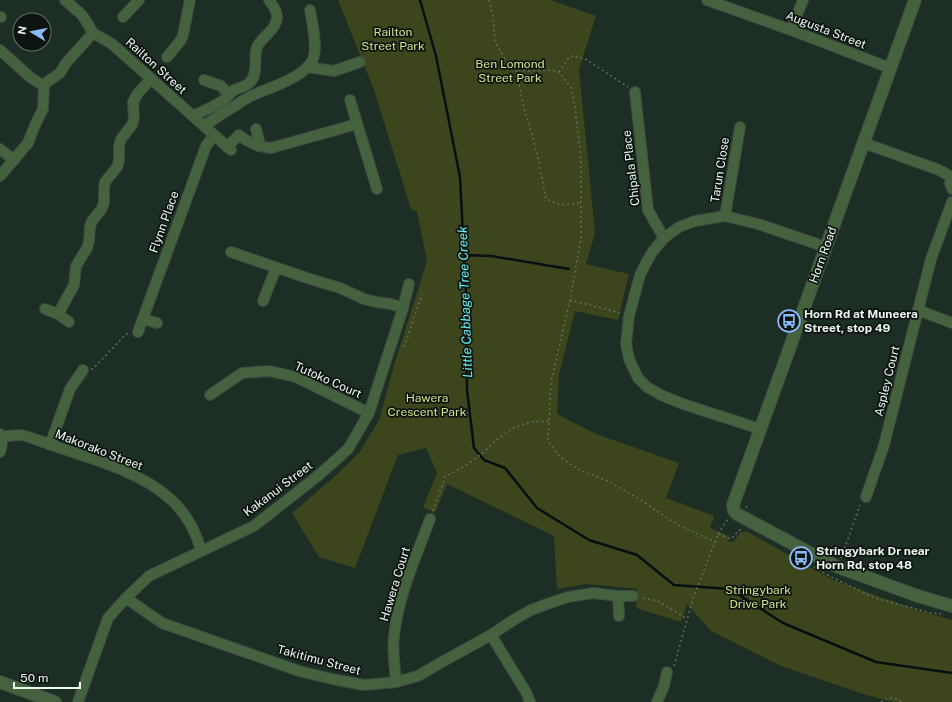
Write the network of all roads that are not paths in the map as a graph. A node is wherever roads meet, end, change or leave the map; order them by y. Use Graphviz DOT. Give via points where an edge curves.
graph roads {
  1 [pos="65,0"];
  2 [pos="138,0"];
  3 [pos="190,0"];
  4 [pos="269,0"];
  5 [pos="707,0"];
  6 [pos="803,0"];
  7 [pos="915,0"];
  8 [pos="310,10"];
  9 [pos="123,17"];
  10 [pos="790,30"];
  11 [pos="93,33"];
  12 [pos="0,50"];
  13 [pos="166,57"];
  14 [pos="360,62"];
  15 [pos="307,68"];
  16 [pos="890,68"];
  17 [pos="151,79"];
  18 [pos="204,80"];
  19 [pos="44,86"];
  20 [pos="635,92"];
  21 [pos="229,95"];
  22 [pos="350,100"];
  23 [pos="193,116"];
  24 [pos="357,124"];
  25 [pos="204,126"];
  26 [pos="740,127"];
  27 [pos="256,129"];
  28 [pos="214,135"];
  29 [pos="864,144"];
  30 [pos="258,146"];
  31 [pos="0,149"];
  32 [pos="14,160"];
  33 [pos="0,176"];
  34 [pos="952,177"];
  35 [pos="377,189"];
  36 [pos="952,189"];
  37 [pos="952,202"];
  38 [pos="725,216"];
  39 [pos="664,238"];
  40 [pos="826,247"];
  41 [pos="231,252"];
  42 [pos="276,268"];
  43 [pos="409,284"];
  44 [pos="263,301"];
  45 [pos="403,308"];
  46 [pos="45,309"];
  47 [pos="918,310"];
  48 [pos="58,314"];
  49 [pos="143,319"];
  50 [pos="69,322"];
  51 [pos="157,323"];
  52 [pos="952,323"];
  53 [pos="138,332"];
  54 [pos="83,370"];
  55 [pos="210,395"];
  56 [pos="370,413"];
  57 [pos="760,429"];
  58 [pos="1,436"];
  59 [pos="50,445"];
  60 [pos="0,452"];
  61 [pos="866,496"];
  62 [pos="430,519"];
  63 [pos="201,550"];
  64 [pos="618,596"];
  65 [pos="633,596"];
  66 [pos="126,598"];
  67 [pos="952,606"];
  68 [pos="620,616"];
  69 [pos="491,635"];
  70 [pos="666,672"];
  71 [pos="396,682"];
  72 [pos="0,683"];
  73 [pos="55,702"];
  74 [pos="78,702"];
  75 [pos="530,702"];
  76 [pos="657,702"];
  1 -- 11 [label="street, Railton Street" via="81,14"];
  2 -- 9 [label="street"];
  3 -- 13 [label="street" via="183,36"];
  4 -- 21 [label="street" via="275,9 276,21 257,46 252,81"];
  5 -- 10 [label="street, Augusta Street"];
  6 -- 10 [label="street"];
  7 -- 16 [label="street, Horn Road"];
  8 -- 15 [label="street" via="315,43 313,58"];
  10 -- 16 [label="street, Augusta Street"];
  11 -- 17 [label="street, Railton Street" via="112,44"];
  11 -- 19 [label="street" via="60,73"];
  12 -- 19 [label="street" via="31,78"];
  14 -- 15 [label="street" via="334,71"];
  15 -- 25 [label="street" via="299,75 250,96"];
  16 -- 29 [label="street, Horn Road"];
  17 -- 23 [label="street, Railton Street"];
  17 -- 48 [label="street" via="133,102 134,118 121,139 117,167 105,182 104,203 90,226 88,248 76,266 74,285"];
  18 -- 21 [label="street" via="221,86"];
  19 -- 32 [label="street" via="43,109 28,143"];
  20 -- 39 [label="street, Chipala Place" via="648,210"];
  21 -- 23 [label="street"];
  22 -- 24 [label="street"];
  23 -- 25 [label="street, Railton Street"];
  24 -- 30 [label="street" via="272,148"];
  24 -- 35 [label="street"];
  25 -- 28 [label="street, Railton Street"];
  26 -- 38 [label="street, Tarun Close"];
  27 -- 30 [label="street"];
  28 -- 30 [label="street, Railton Street" via="229,149 239,135 247,142"];
  28 -- 49 [label="street, Flynn Place" via="206,146"];
  29 -- 34 [label="street"];
  29 -- 40 [label="street, Horn Road"];
  31 -- 32 [label="street"];
  32 -- 33 [label="street"];
  34 -- 36 [label="street"];
  37 -- 47 [label="street, Aspley Court" via="931,259"];
  38 -- 39 [label="street" via="679,227"];
  38 -- 40 [label="street" via="758,224"];
  39 -- 57 [label="street" via="640,275 629,316 626,344 629,359 638,378 661,395"];
  40 -- 57 [label="street, Horn Road"];
  41 -- 42 [label="street"];
  42 -- 44 [label="street"];
  42 -- 45 [label="street" via="340,288 364,299"];
  43 -- 45 [label="street, Kakanui Street"];
  45 -- 56 [label="street, Kakanui Street"];
  46 -- 48 [label="street"];
  47 -- 52 [label="street"];
  47 -- 61 [label="street, Aspley Court" via="884,445"];
  48 -- 50 [label="street"];
  49 -- 51 [label="street"];
  49 -- 53 [label="street, Flynn Place"];
  54 -- 59 [label="street" via="70,389"];
  55 -- 56 [label="street, Tutoko Court" via="242,373 269,371 296,377"];
  56 -- 63 [label="street, Kakanui Street" via="348,449 319,475 254,526"];
  57 -- 67 [label="street, Horn Road" via="734,505 736,514 838,567"];
  58 -- 59 [label="street, Makorako Street" via="21,435"];
  58 -- 60 [label="street"];
  59 -- 63 [label="street, Makorako Street" via="136,476 168,496 181,509 191,525"];
  62 -- 71 [label="street, Hawera Court" via="397,616 394,638"];
  63 -- 66 [label="street, Kakanui Street" via="149,576"];
  64 -- 65 [label="street, Takitimu Street"];
  64 -- 68 [label="street"];
  64 -- 69 [label="street, Takitimu Street" via="593,593 568,597 532,610"];
  66 -- 71 [label="street, Takitimu Street" via="162,623 299,670 364,685"];
  66 -- 74 [label="street, Kakanui Street" via="108,618"];
  69 -- 71 [label="street, Takitimu Street" via="418,676"];
  69 -- 75 [label="street"];
  70 -- 76 [label="street" via="664,686"];
  72 -- 73 [label="street"];
}
